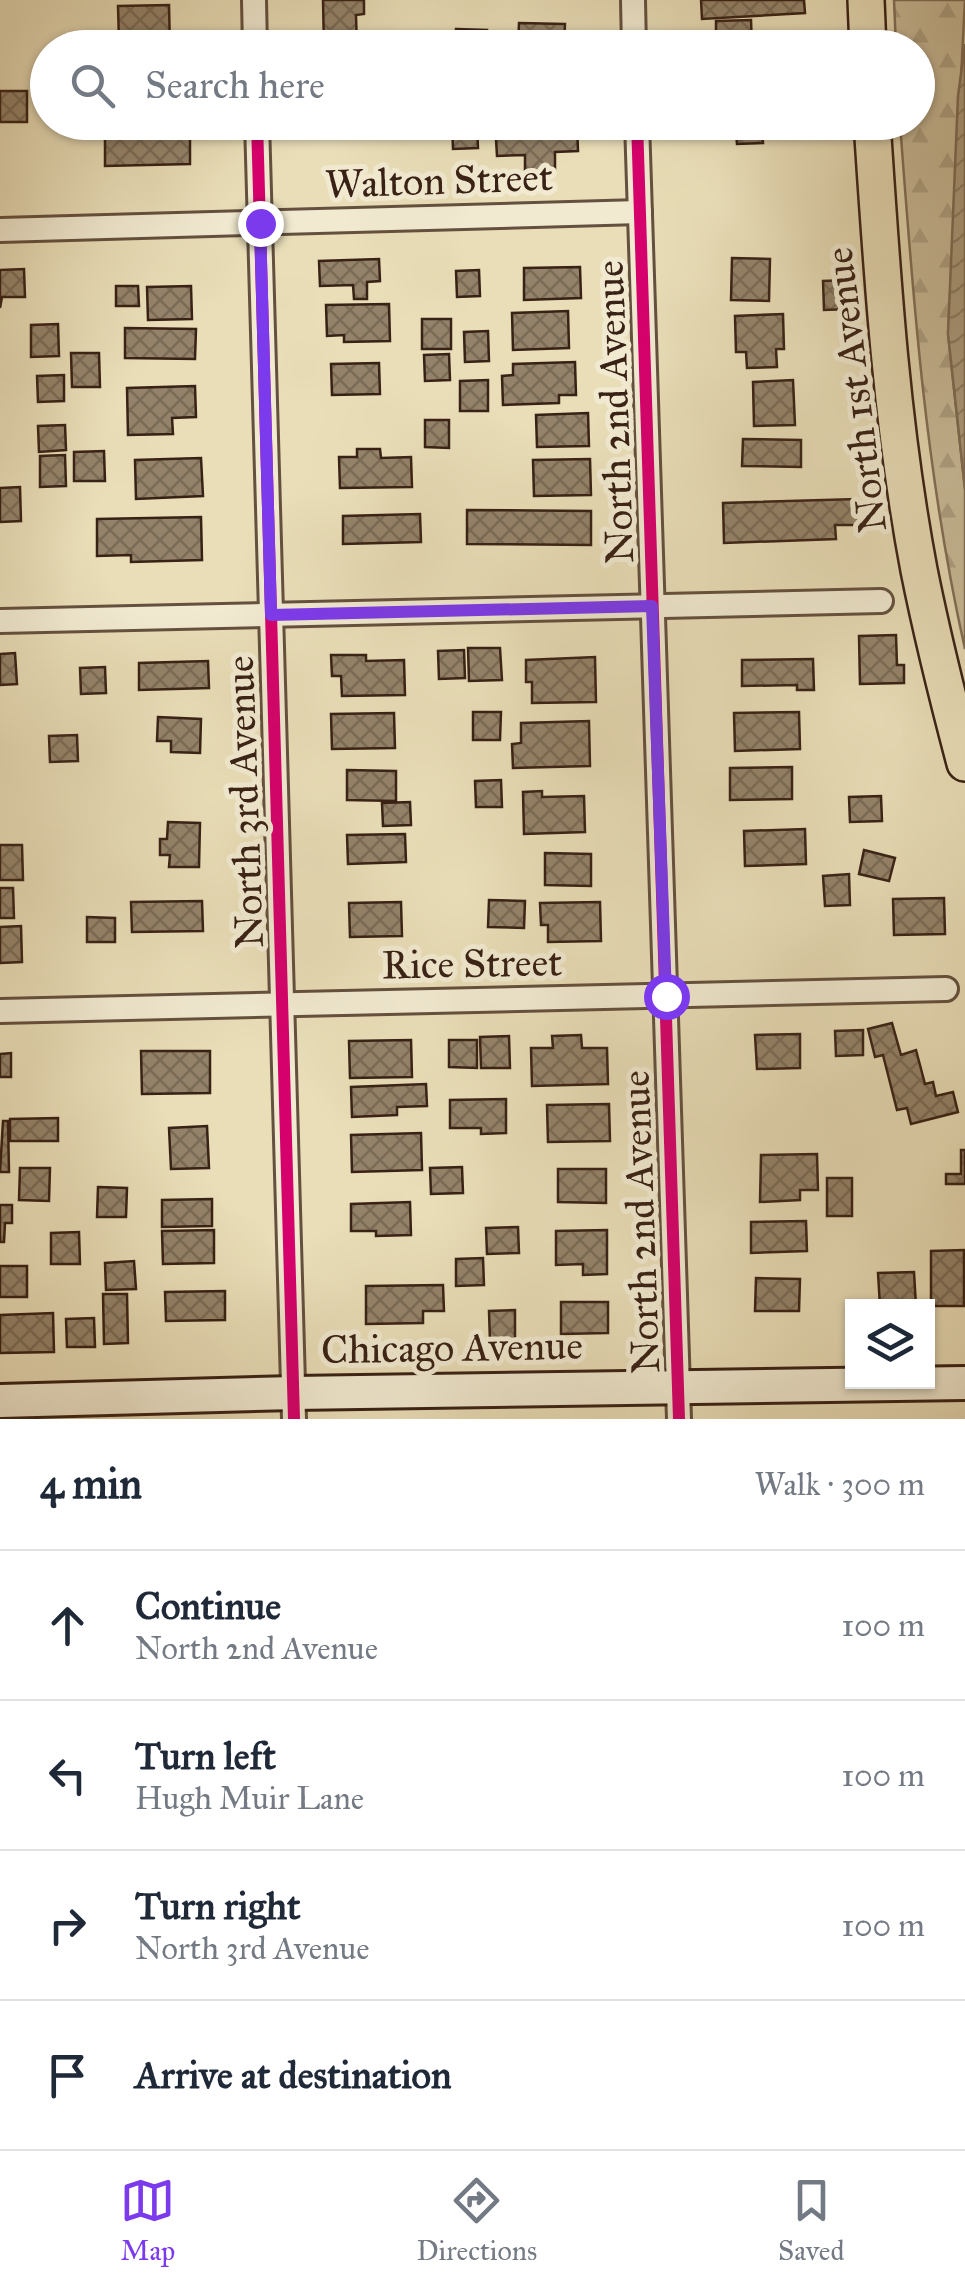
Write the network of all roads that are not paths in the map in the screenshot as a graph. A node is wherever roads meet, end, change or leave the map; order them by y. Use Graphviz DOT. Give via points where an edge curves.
graph roads {
  1 [pos="254,0"];
  2 [pos="633,0"];
  3 [pos="866,0"];
  4 [pos="255,30"];
  5 [pos="634,30"];
  6 [pos="867,30"];
  7 [pos="258,140"];
  8 [pos="638,140"];
  9 [pos="873,140"];
  10 [pos="640,212"];
  11 [pos="260,223"];
  12 [pos="0,230"];
  13 [pos="881,601"];
  14 [pos="652,606"];
  15 [pos="271,615"];
  16 [pos="0,621"];
  17 [pos="965,763"];
  18 [pos="946,990"];
  19 [pos="666,996"];
  20 [pos="282,1004"];
  21 [pos="0,1011"];
  22 [pos="965,1383"];
  23 [pos="678,1386"];
  24 [pos="0,1402"];
  25 [pos="294,1406"];
  26 [pos="679,1419"];
  1 -- 4 [label="street"];
  2 -- 5 [label="street"];
  3 -- 6 [label="main road"];
  7 -- 11 [label="street, North 3rd Avenue"];
  8 -- 10 [label="street, North 2nd Avenue"];
  9 -- 17 [label="main road, North 1st Avenue" via="884,295 918,566"];
  10 -- 11 [label="street, Walton Street"];
  10 -- 14 [label="street, North 2nd Avenue"];
  11 -- 12 [label="street, Walton Street"];
  11 -- 15 [label="street, North 3rd Avenue"];
  13 -- 14 [label="street"];
  14 -- 15 [label="street"];
  14 -- 19 [label="street, North 2nd Avenue"];
  15 -- 16 [label="street"];
  15 -- 20 [label="street, North 3rd Avenue"];
  18 -- 19 [label="street, Rice Street"];
  19 -- 20 [label="street, Rice Street"];
  19 -- 23 [label="street, North 2nd Avenue"];
  20 -- 21 [label="street, Rice Street"];
  20 -- 25 [label="street, North 3rd Avenue"];
  22 -- 23 [label="main road, Chicago Avenue"];
  23 -- 25 [label="main road, Chicago Avenue"];
  23 -- 26 [label="street, North 2nd Avenue"];
  24 -- 25 [label="main road, Chicago Avenue"];
}
